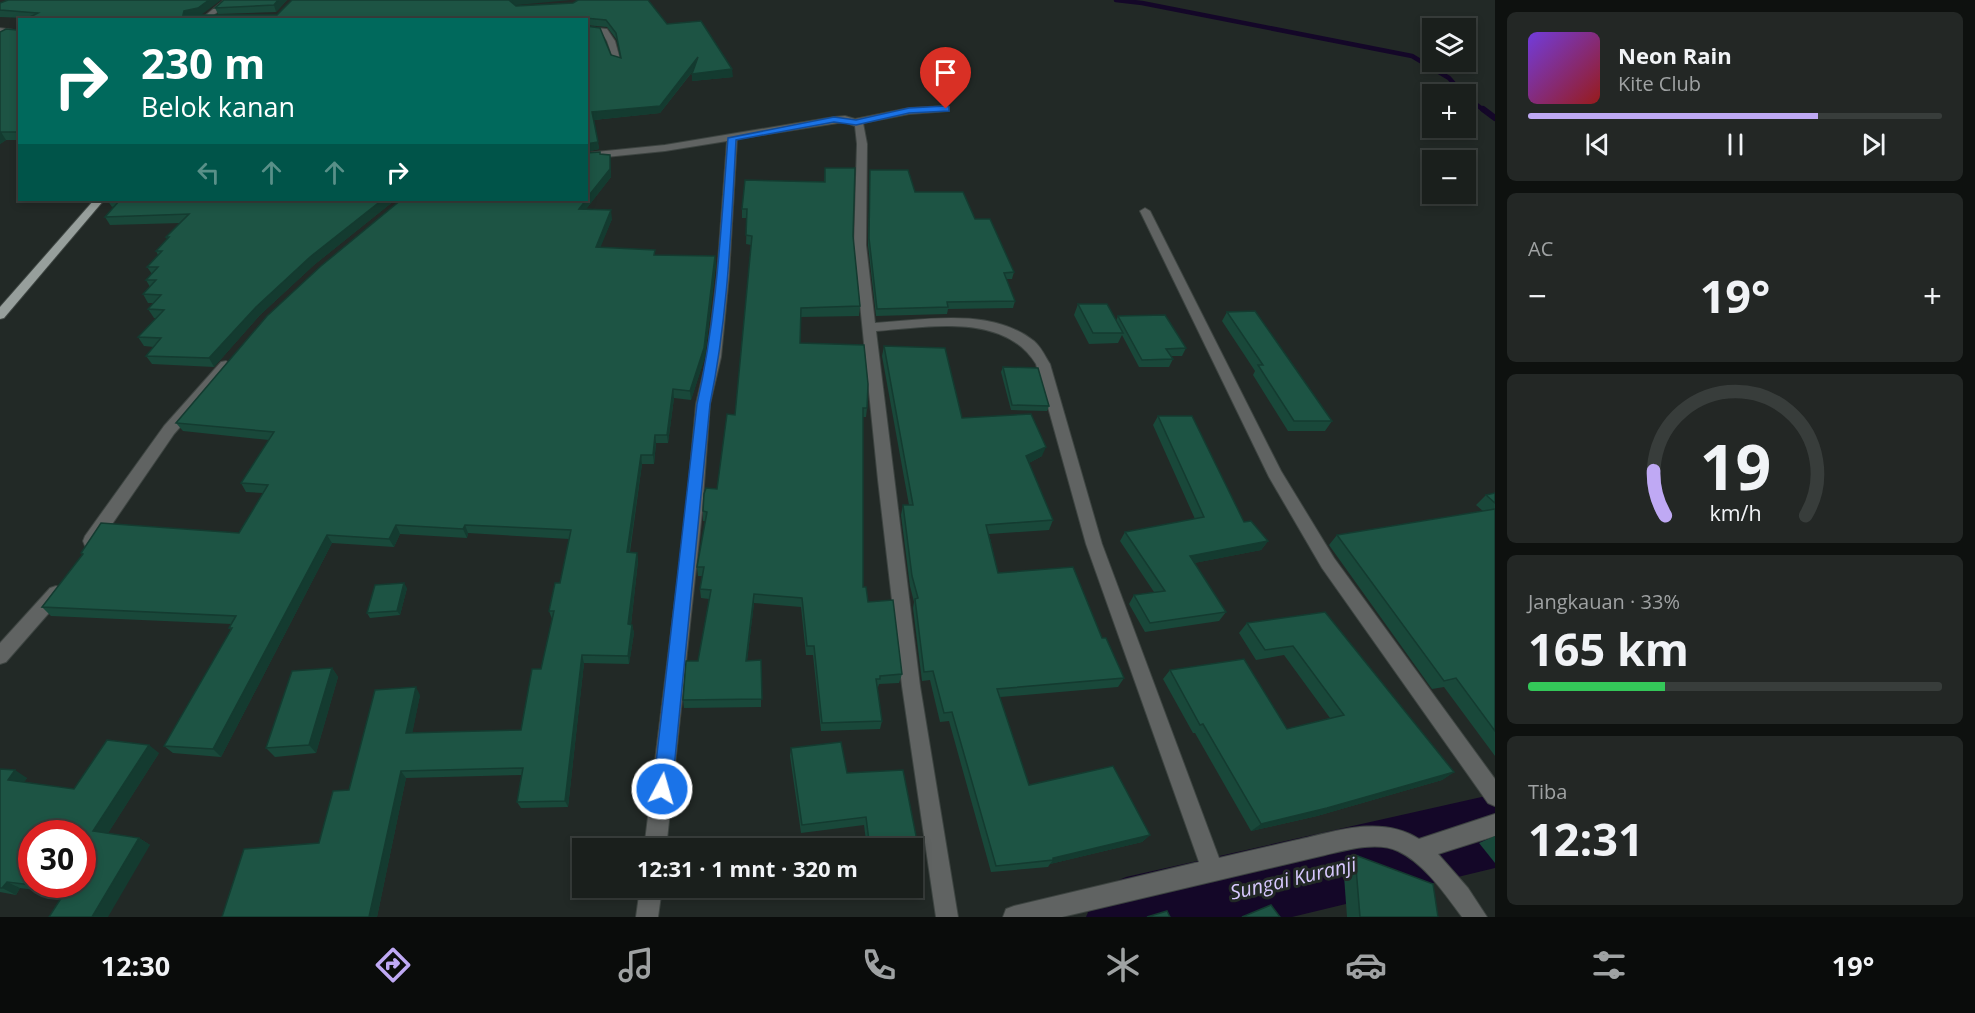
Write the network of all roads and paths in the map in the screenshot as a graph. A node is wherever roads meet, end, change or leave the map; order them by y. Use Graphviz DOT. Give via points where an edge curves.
graph roads {
  1 [pos="229,0"];
  2 [pos="222,17"];
  3 [pos="204,18"];
  4 [pos="212,18"];
  5 [pos="588,28"];
  6 [pos="0,30"];
  7 [pos="18,33"];
  8 [pos="618,61"];
  9 [pos="946,109"];
  10 [pos="856,122"];
  11 [pos="732,138"];
  12 [pos="588,156"];
  13 [pos="98,201"];
  14 [pos="1145,211"];
  15 [pos="0,315"];
  16 [pos="870,327"];
  17 [pos="236,354"];
  18 [pos="82,555"];
  19 [pos="63,585"];
  20 [pos="0,656"];
  21 [pos="1495,795"];
  22 [pos="1495,825"];
  23 [pos="656,838"];
  24 [pos="1416,851"];
  25 [pos="1213,870"];
  26 [pos="650,898"];
  27 [pos="647,917"];
  28 [pos="947,917"];
  29 [pos="1014,917"];
  30 [pos="1476,917"];
  1 -- 3 [label="street"];
  2 -- 4 [label="street"];
  5 -- 8 [label="street" via="604,31"];
  6 -- 7 [label="street"];
  9 -- 10 [label="street" via="909,111"];
  10 -- 11 [label="street" via="834,120"];
  10 -- 16 [label="street" via="861,128 860,245"];
  11 -- 12 [label="street"];
  11 -- 23 [label="street" via="723,275 714,357 704,404"];
  13 -- 15 [label="main road"];
  14 -- 21 [label="street" via="1274,473 1328,563"];
  16 -- 25 [label="street" via="976,323 1007,332 1030,345 1043,364 1094,544"];
  16 -- 28 [label="street" via="911,686"];
  17 -- 18 [label="street" via="169,430"];
  19 -- 20 [label="street"];
  22 -- 24 [label="street"];
  24 -- 25 [label="street" via="1397,839 1363,837"];
  24 -- 30 [label="street" via="1443,874"];
  25 -- 29 [label="street"];
  26 -- 27 [label="street"];
}
